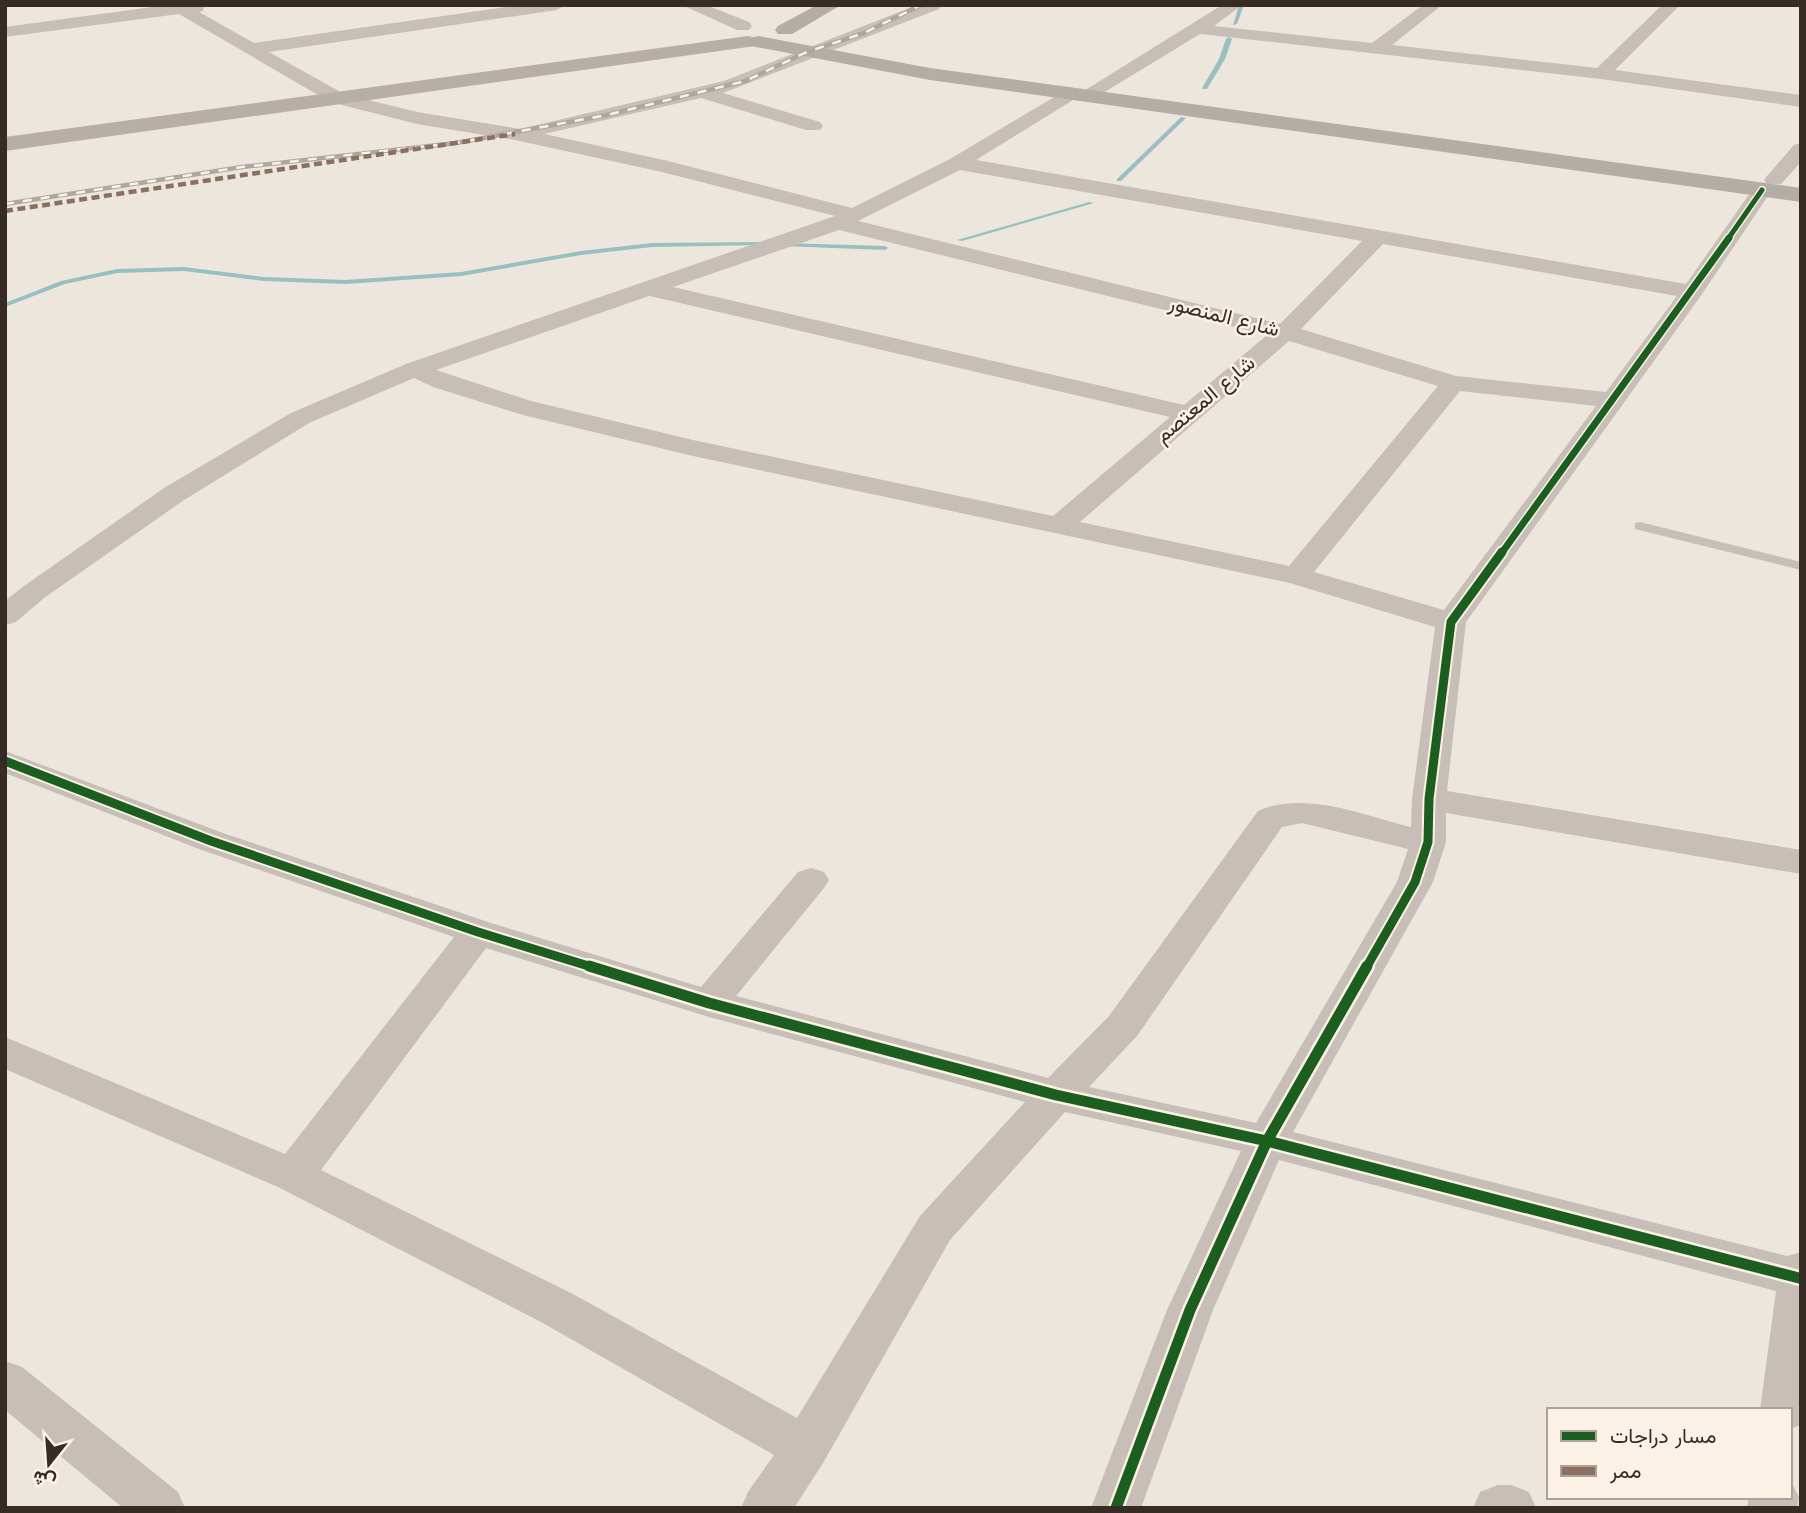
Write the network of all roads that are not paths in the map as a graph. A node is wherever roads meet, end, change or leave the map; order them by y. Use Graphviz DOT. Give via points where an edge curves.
graph roads {
  1 [pos="211,5"];
  2 [pos="557,5"];
  3 [pos="690,5"];
  4 [pos="807,5"];
  5 [pos="832,5"];
  6 [pos="933,5"];
  7 [pos="1234,5"];
  8 [pos="1434,5"];
  9 [pos="1672,5"];
  10 [pos="178,7"];
  11 [pos="1197,29"];
  12 [pos="5,32"];
  13 [pos="749,33"];
  14 [pos="785,33"];
  15 [pos="250,49"];
  16 [pos="1376,49"];
  17 [pos="824,50"];
  18 [pos="1601,74"];
  19 [pos="1096,89"];
  20 [pos="704,93"];
  21 [pos="1071,93"];
  22 [pos="331,95"];
  23 [pos="1801,101"];
  24 [pos="813,126"];
  25 [pos="516,134"];
  26 [pos="5,136"];
  27 [pos="5,144"];
  28 [pos="1801,149"];
  29 [pos="957,163"];
  30 [pos="1801,184"];
  31 [pos="1768,185"];
  32 [pos="1801,195"];
  33 [pos="838,222"];
  34 [pos="1377,238"];
  35 [pos="650,289"];
  36 [pos="1692,292"];
  37 [pos="1285,332"];
  38 [pos="415,369"];
  39 [pos="1454,383"];
  40 [pos="1611,400"];
  41 [pos="1188,414"];
  42 [pos="1058,526"];
  43 [pos="1640,526"];
  44 [pos="1801,566"];
  45 [pos="1296,576"];
  46 [pos="5,615"];
  47 [pos="1451,622"];
  48 [pos="5,761"];
  49 [pos="1429,799"];
  50 [pos="1428,842"];
  51 [pos="1801,862"];
  52 [pos="811,880"];
  53 [pos="478,932"];
  54 [pos="709,1003"];
  55 [pos="5,1052"];
  56 [pos="1056,1095"];
  57 [pos="1267,1141"];
  58 [pos="293,1175"];
  59 [pos="1800,1274"];
  60 [pos="5,1381"];
  61 [pos="1784,1408"];
  62 [pos="806,1448"];
  63 [pos="160,1508"];
  64 [pos="766,1508"];
  65 [pos="1116,1508"];
  66 [pos="1498,1508"];
  67 [pos="1511,1508"];
  1 -- 10 [label="street"];
  2 -- 15 [label="street"];
  3 -- 13 [label="street"];
  4 -- 13 [label="main road"];
  5 -- 14 [label="main road"];
  6 -- 17 [label="street"];
  7 -- 11 [label="street"];
  8 -- 16 [label="street"];
  9 -- 18 [label="street"];
  10 -- 12 [label="street"];
  10 -- 15 [label="street, شارع المنصور"];
  11 -- 16 [label="street"];
  11 -- 19 [label="street"];
  13 -- 14 [label="main road"];
  13 -- 17 [label="main road"];
  13 -- 22 [label="main road"];
  14 -- 17 [label="main road"];
  15 -- 22 [label="street, شارع المنصور"];
  16 -- 18 [label="street"];
  17 -- 19 [label="main road"];
  17 -- 20 [label="street"];
  17 -- 21 [label="main road" via="930,74"];
  18 -- 23 [label="street"];
  19 -- 31 [label="main road"];
  20 -- 24 [label="street"];
  20 -- 25 [label="street"];
  21 -- 29 [label="street"];
  21 -- 31 [label="main road"];
  22 -- 25 [label="street, شارع المنصور" via="417,118"];
  22 -- 26 [label="main road"];
  22 -- 27 [label="main road"];
  25 -- 33 [label="street, شارع المنصور" via="696,174"];
  28 -- 31 [label="street"];
  29 -- 33 [label="street"];
  29 -- 34 [label="street"];
  30 -- 31 [label="main road"];
  31 -- 32 [label="main road"];
  31 -- 36 [label="street"];
  33 -- 35 [label="street"];
  33 -- 37 [label="street, شارع المنصور"];
  34 -- 36 [label="street"];
  34 -- 37 [label="street, شارع المعتصم"];
  35 -- 38 [label="street"];
  35 -- 41 [label="street"];
  36 -- 40 [label="street"];
  37 -- 39 [label="street, شارع المنصور"];
  37 -- 41 [label="street, شارع المعتصم"];
  38 -- 42 [label="street" via="523,408"];
  38 -- 46 [label="street" via="300,418 218,465"];
  39 -- 40 [label="street, شارع المنصور"];
  39 -- 45 [label="street"];
  40 -- 47 [label="street"];
  41 -- 42 [label="street, شارع المعتصم"];
  42 -- 45 [label="street"];
  43 -- 44 [label="lane"];
  45 -- 47 [label="street"];
  47 -- 49 [label="street"];
  48 -- 53 [label="street" via="211,841"];
  49 -- 50 [label="street"];
  49 -- 51 [label="street"];
  50 -- 56 [label="street" via="1302,812 1270,819 1123,1026"];
  50 -- 57 [label="street" via="1415,882"];
  52 -- 54 [label="street"];
  53 -- 54 [label="street"];
  53 -- 58 [label="street"];
  54 -- 56 [label="street"];
  55 -- 58 [label="street"];
  56 -- 57 [label="street"];
  56 -- 62 [label="street" via="935,1228"];
  57 -- 59 [label="street"];
  57 -- 65 [label="street" via="1190,1310"];
  58 -- 62 [label="street" via="557,1308"];
  59 -- 61 [label="street"];
  60 -- 63 [label="street"];
  62 -- 64 [label="street"];
  66 -- 67 [label="street"];
}
